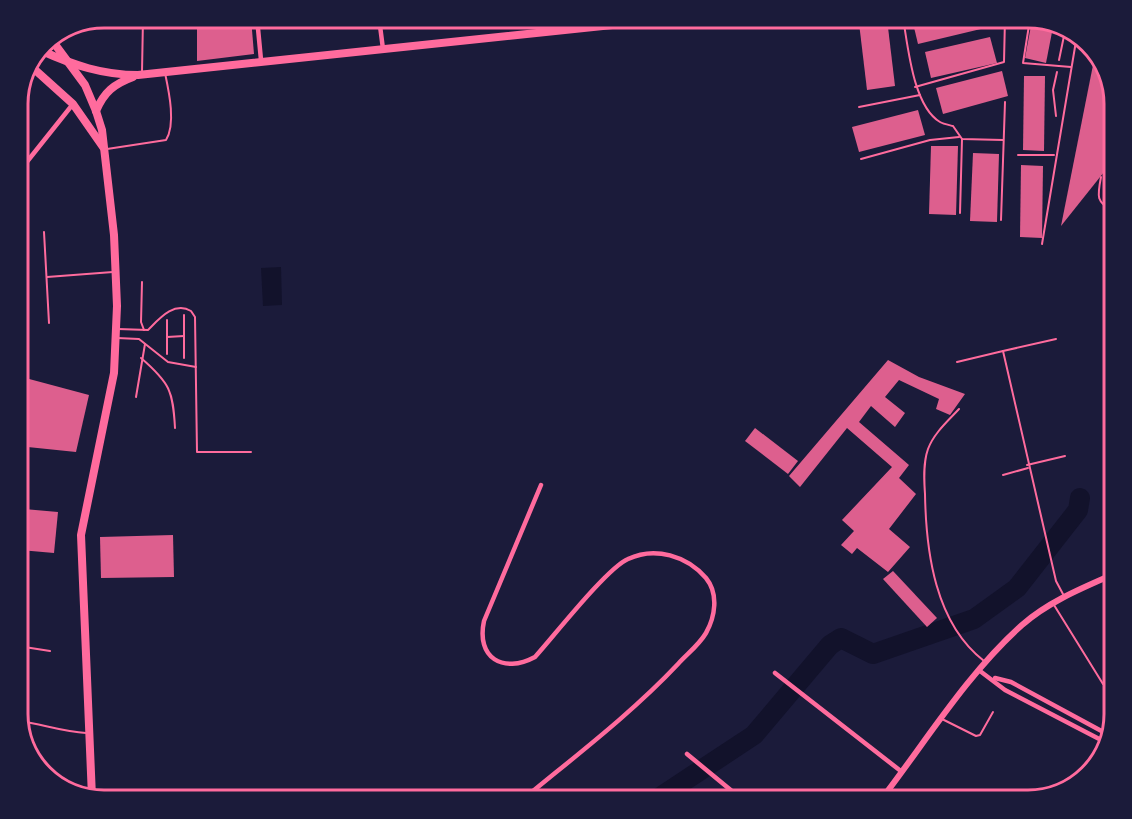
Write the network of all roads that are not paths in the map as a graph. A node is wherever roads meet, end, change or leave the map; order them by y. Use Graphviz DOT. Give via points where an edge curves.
graph roads {
  1 [pos="142,29"];
  2 [pos="258,29"];
  3 [pos="380,29"];
  4 [pos="556,29"];
  5 [pos="905,29"];
  6 [pos="1005,29"];
  7 [pos="1028,29"];
  8 [pos="1075,45"];
  9 [pos="56,46"];
  10 [pos="383,49"];
  11 [pos="48,54"];
  12 [pos="261,60"];
  13 [pos="70,63"];
  14 [pos="1071,68"];
  15 [pos="36,71"];
  16 [pos="165,73"];
  17 [pos="140,75"];
  18 [pos="915,87"];
  19 [pos="920,95"];
  20 [pos="1005,102"];
  21 [pos="73,104"];
  22 [pos="859,107"];
  23 [pos="96,111"];
  24 [pos="961,138"];
  25 [pos="1003,140"];
  26 [pos="103,149"];
  27 [pos="1018,155"];
  28 [pos="1054,155"];
  29 [pos="29,159"];
  30 [pos="861,159"];
  31 [pos="1101,177"];
  32 [pos="1104,207"];
  33 [pos="960,213"];
  34 [pos="1001,220"];
  35 [pos="45,231"];
  36 [pos="1042,244"];
  37 [pos="116,271"];
  38 [pos="47,277"];
  39 [pos="142,282"];
  40 [pos="49,323"];
  41 [pos="139,330"];
  42 [pos="144,330"];
  43 [pos="117,333"];
  44 [pos="139,339"];
  45 [pos="1056,339"];
  46 [pos="145,344"];
  47 [pos="1003,351"];
  48 [pos="141,358"];
  49 [pos="957,362"];
  50 [pos="196,367"];
  51 [pos="136,397"];
  52 [pos="959,409"];
  53 [pos="175,428"];
  54 [pos="251,452"];
  55 [pos="1065,456"];
  56 [pos="1028,467"];
  57 [pos="1003,475"];
  58 [pos="541,485"];
  59 [pos="1104,579"];
  60 [pos="1064,597"];
  61 [pos="1053,603"];
  62 [pos="29,648"];
  63 [pos="50,651"];
  64 [pos="987,663"];
  65 [pos="980,671"];
  66 [pos="775,673"];
  67 [pos="993,678"];
  68 [pos="1103,684"];
  69 [pos="993,712"];
  70 [pos="942,719"];
  71 [pos="1083,721"];
  72 [pos="30,723"];
  73 [pos="1079,729"];
  74 [pos="1101,731"];
  75 [pos="89,733"];
  76 [pos="1099,739"];
  77 [pos="687,754"];
  78 [pos="902,772"];
  79 [pos="92,789"];
  80 [pos="534,790"];
  81 [pos="730,790"];
  82 [pos="888,790"];
  1 -- 17 [label="lane"];
  2 -- 12 [label="street"];
  3 -- 10 [label="street"];
  4 -- 10 [label="main road"];
  5 -- 18 [label="lane"];
  6 -- 18 [label="lane" via="1004,62"];
  7 -- 14 [label="lane" via="1023,63"];
  8 -- 14 [label="lane"];
  9 -- 13 [label="main road"];
  10 -- 12 [label="main road"];
  11 -- 13 [label="main road"];
  12 -- 16 [label="main road"];
  13 -- 17 [label="main road" via="103,73"];
  13 -- 23 [label="main road"];
  14 -- 28 [label="lane"];
  15 -- 21 [label="main road"];
  16 -- 17 [label="main road"];
  16 -- 26 [label="lane" via="171,133 166,140"];
  17 -- 23 [label="main road" via="117,83"];
  18 -- 19 [label="lane"];
  19 -- 22 [label="lane"];
  19 -- 24 [label="lane" via="933,115 953,126"];
  20 -- 25 [label="lane"];
  21 -- 26 [label="main road"];
  21 -- 29 [label="street"];
  23 -- 26 [label="main road"];
  24 -- 25 [label="lane"];
  24 -- 30 [label="lane" via="930,140"];
  24 -- 33 [label="lane"];
  25 -- 34 [label="lane"];
  26 -- 37 [label="main road"];
  27 -- 28 [label="lane"];
  28 -- 36 [label="lane"];
  31 -- 32 [label="lane" via="1096,197"];
  35 -- 38 [label="lane"];
  37 -- 38 [label="lane"];
  37 -- 43 [label="main road"];
  38 -- 40 [label="lane"];
  39 -- 42 [label="lane"];
  41 -- 42 [label="lane"];
  41 -- 43 [label="lane"];
  41 -- 44 [label="lane"];
  42 -- 50 [label="lane" via="171,311 191,311 195,317"];
  43 -- 44 [label="lane"];
  43 -- 75 [label="main road" via="114,373 81,535"];
  44 -- 46 [label="lane"];
  45 -- 47 [label="lane"];
  46 -- 48 [label="lane"];
  46 -- 50 [label="lane" via="168,362"];
  47 -- 49 [label="lane"];
  47 -- 56 [label="lane"];
  48 -- 51 [label="lane"];
  48 -- 53 [label="lane" via="171,391"];
  50 -- 54 [label="lane" via="197,452"];
  52 -- 64 [label="lane" via="928,449 924,471 929,561 946,613"];
  55 -- 56 [label="lane"];
  56 -- 57 [label="lane"];
  56 -- 60 [label="lane" via="1056,581"];
  58 -- 80 [label="street" via="484,621 481,634 485,649 494,659 507,665 522,664 535,657 618,565 646,553 678,558 700,572 710,584 715,608 705,636 655,689"];
  59 -- 60 [label="street"];
  60 -- 61 [label="street"];
  61 -- 64 [label="street" via="1022,625"];
  61 -- 68 [label="lane"];
  62 -- 63 [label="lane"];
  64 -- 65 [label="street"];
  65 -- 67 [label="street"];
  65 -- 70 [label="street"];
  66 -- 78 [label="street"];
  67 -- 71 [label="street" via="1011,682"];
  67 -- 73 [label="street" via="1007,690"];
  69 -- 70 [label="lane" via="981,735 976,736"];
  70 -- 78 [label="street"];
  71 -- 73 [label="street"];
  71 -- 74 [label="street"];
  72 -- 75 [label="lane"];
  73 -- 76 [label="street"];
  75 -- 79 [label="main road"];
  77 -- 81 [label="street"];
  78 -- 82 [label="street"];
}
